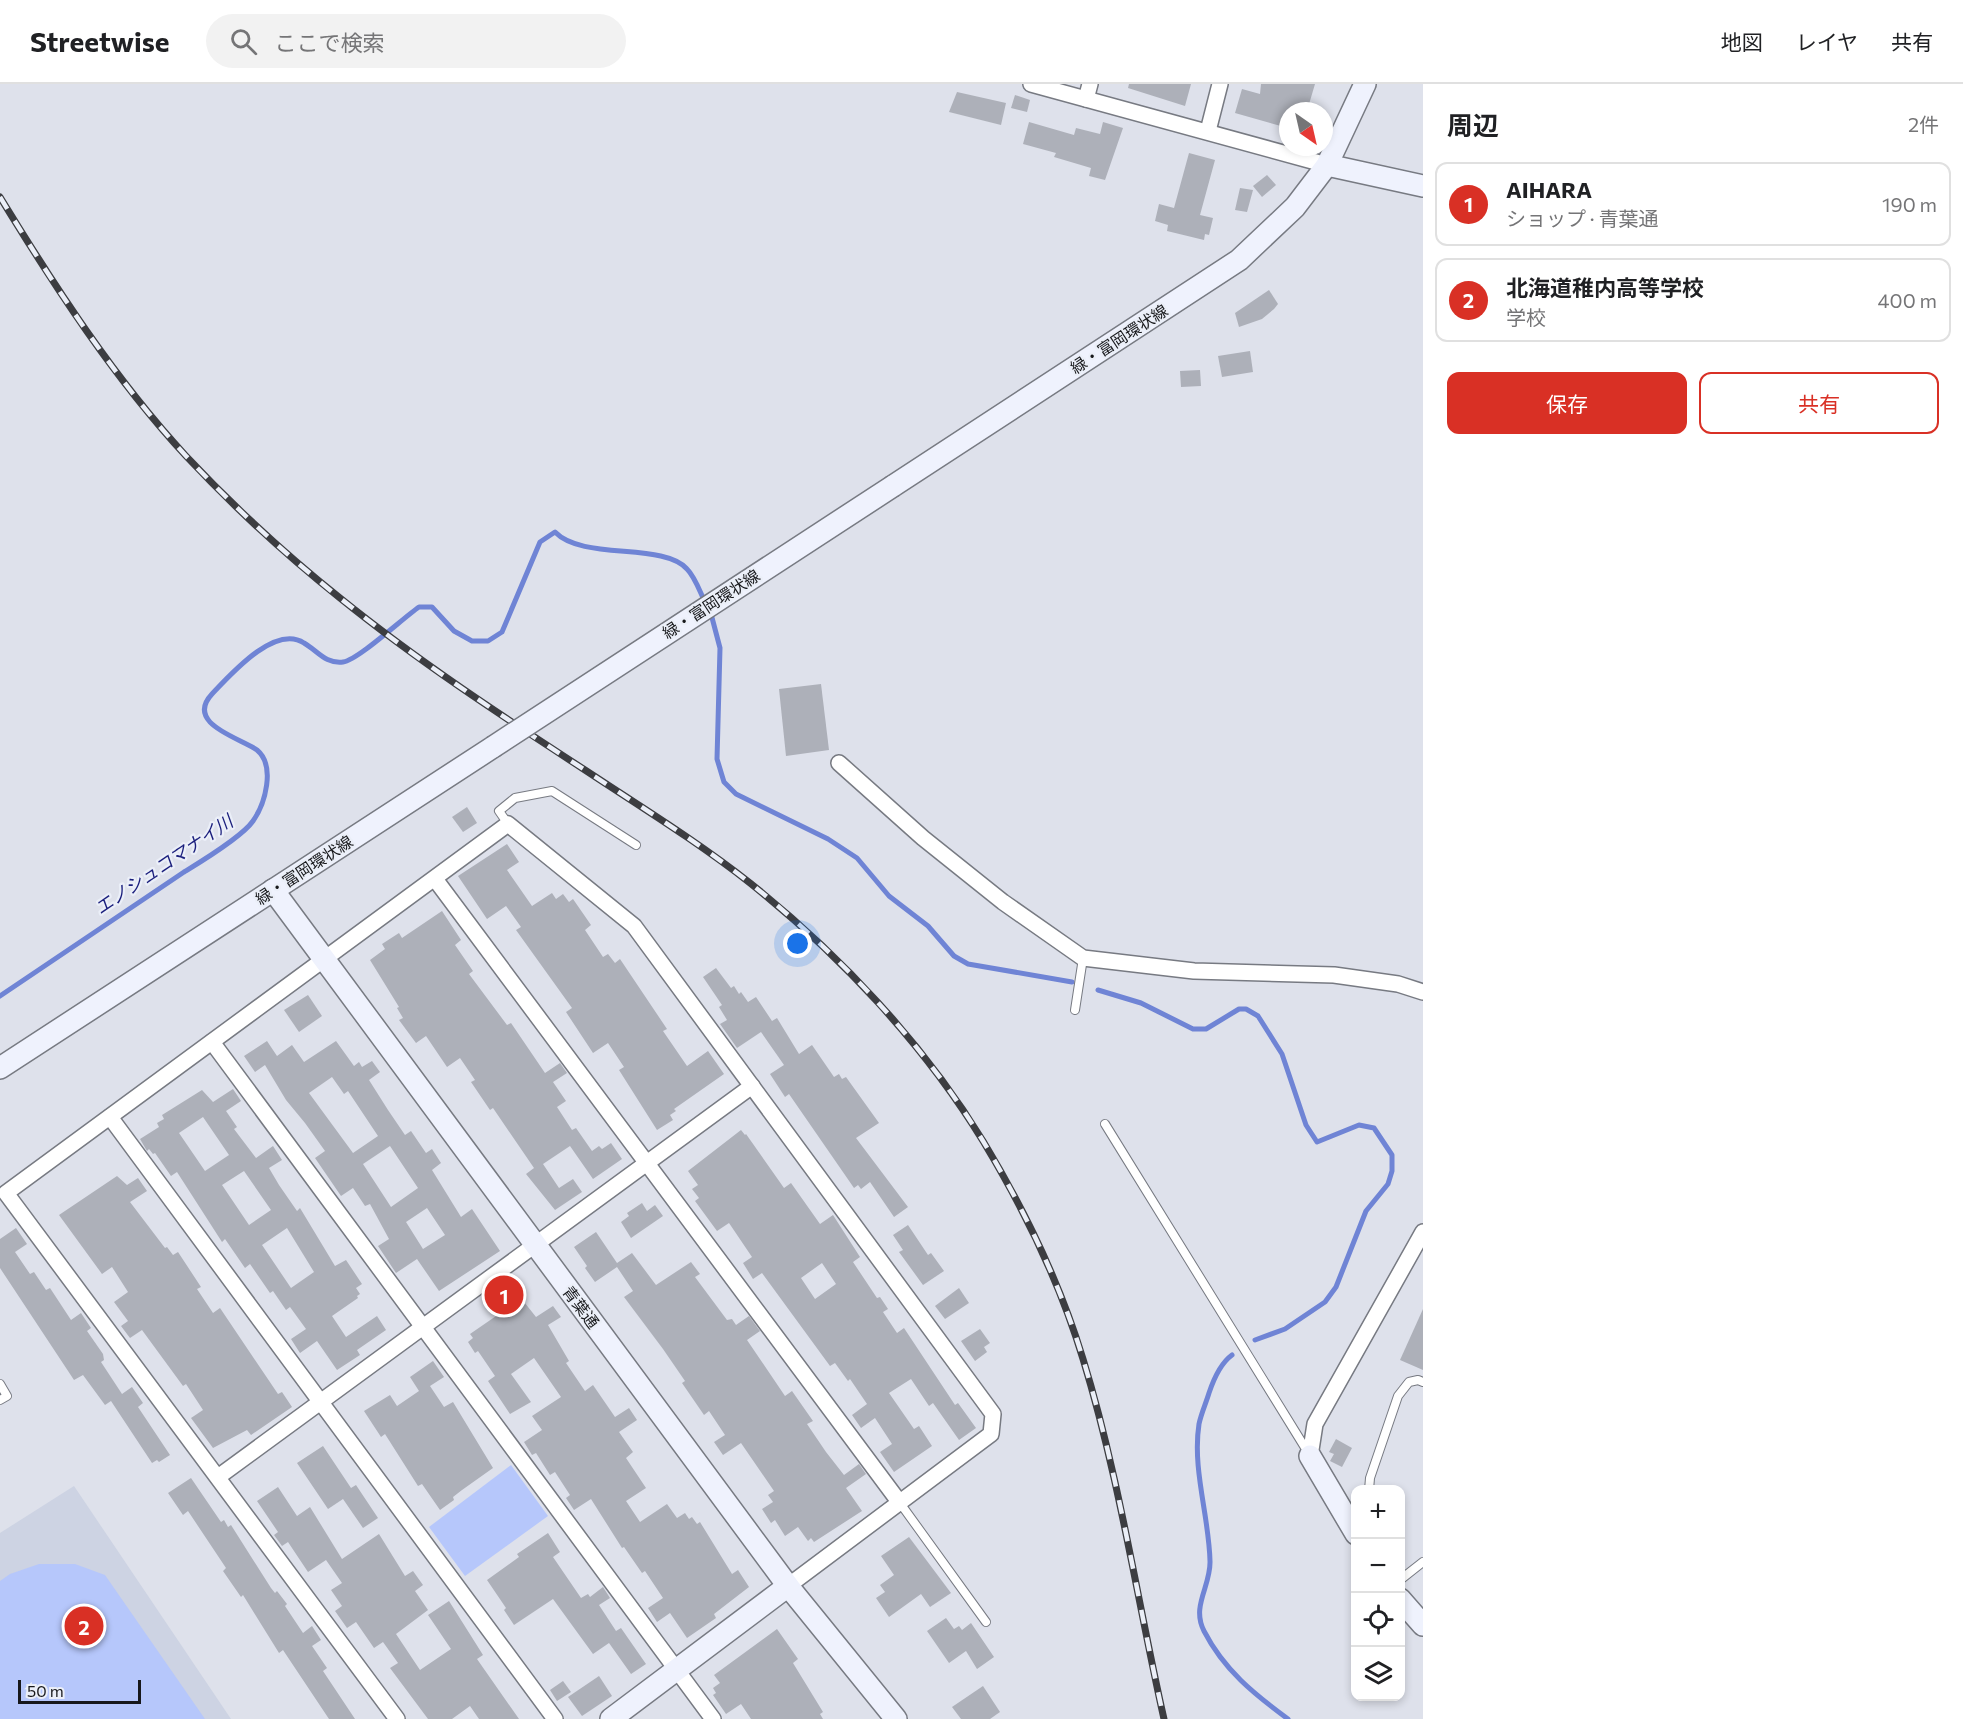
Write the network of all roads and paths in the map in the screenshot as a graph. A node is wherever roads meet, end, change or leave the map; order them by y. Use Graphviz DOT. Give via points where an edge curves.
graph roads {
  1 [pos="1031,84"];
  2 [pos="1220,84"];
  3 [pos="1365,84"];
  4 [pos="1088,92"];
  5 [pos="1208,131"];
  6 [pos="1327,165"];
  7 [pos="1423,186"];
  8 [pos="839,763"];
  9 [pos="508,824"];
  10 [pos="636,845"];
  11 [pos="435,879"];
  12 [pos="273,890"];
  13 [pos="1083,958"];
  14 [pos="325,959"];
  15 [pos="1423,992"];
  16 [pos="1075,1010"];
  17 [pos="212,1042"];
  18 [pos="0,1068"];
  19 [pos="752,1086"];
  20 [pos="110,1118"];
  21 [pos="1105,1124"];
  22 [pos="648,1162"];
  23 [pos="1423,1232"];
  24 [pos="535,1244"];
  25 [pos="424,1327"];
  26 [pos="1423,1382"];
  27 [pos="0,1384"];
  28 [pos="0,1400"];
  29 [pos="322,1403"];
  30 [pos="1310,1456"];
  31 [pos="218,1477"];
  32 [pos="1369,1485"];
  33 [pos="900,1503"];
  34 [pos="1351,1526"];
  35 [pos="1423,1562"];
  36 [pos="1405,1577"];
  37 [pos="788,1586"];
  38 [pos="1405,1604"];
  39 [pos="986,1622"];
  40 [pos="1423,1625"];
  41 [pos="676,1670"];
  42 [pos="397,1719"];
  43 [pos="555,1719"];
  44 [pos="610,1719"];
  45 [pos="713,1719"];
  46 [pos="896,1719"];
  1 -- 4 [label="street"];
  2 -- 5 [label="street"];
  3 -- 6 [label="street, 緑・富岡環状線"];
  4 -- 5 [label="street"];
  5 -- 6 [label="street"];
  6 -- 7 [label="street"];
  6 -- 12 [label="street, 緑・富岡環状線, bridge" via="1295,207 1239,260"];
  8 -- 13 [label="street" via="1003,902"];
  9 -- 10 [label="lane" via="498,811 515,798 552,790"];
  9 -- 11 [label="street"];
  9 -- 19 [label="street" via="634,926"];
  11 -- 14 [label="street"];
  11 -- 22 [label="street"];
  12 -- 14 [label="street, 青葉通"];
  12 -- 18 [label="street, 緑・富岡環状線"];
  13 -- 15 [label="street" via="1194,971 1334,975 1388,982"];
  13 -- 16 [label="lane"];
  14 -- 17 [label="street"];
  14 -- 24 [label="street, 青葉通"];
  17 -- 20 [label="street"];
  17 -- 25 [label="street"];
  19 -- 22 [label="street"];
  19 -- 33 [label="street" via="993,1414 991,1434"];
  20 -- 29 [label="street"];
  20 -- 31 [label="street" via="6,1193"];
  21 -- 30 [label="lane"];
  22 -- 24 [label="street"];
  22 -- 33 [label="street"];
  23 -- 30 [label="street" via="1315,1424"];
  24 -- 25 [label="street"];
  24 -- 37 [label="street, 青葉通"];
  25 -- 29 [label="street"];
  25 -- 41 [label="street"];
  26 -- 32 [label="lane" via="1409,1382 1398,1396"];
  27 -- 28 [label="lane" via="7,1396"];
  29 -- 31 [label="street"];
  29 -- 43 [label="street"];
  30 -- 34 [label="street"];
  31 -- 42 [label="street"];
  33 -- 37 [label="street"];
  33 -- 39 [label="lane"];
  35 -- 36 [label="lane"];
  37 -- 41 [label="street"];
  37 -- 46 [label="street, 青葉通"];
  38 -- 40 [label="street"];
  41 -- 44 [label="street"];
  41 -- 45 [label="street"];
}
